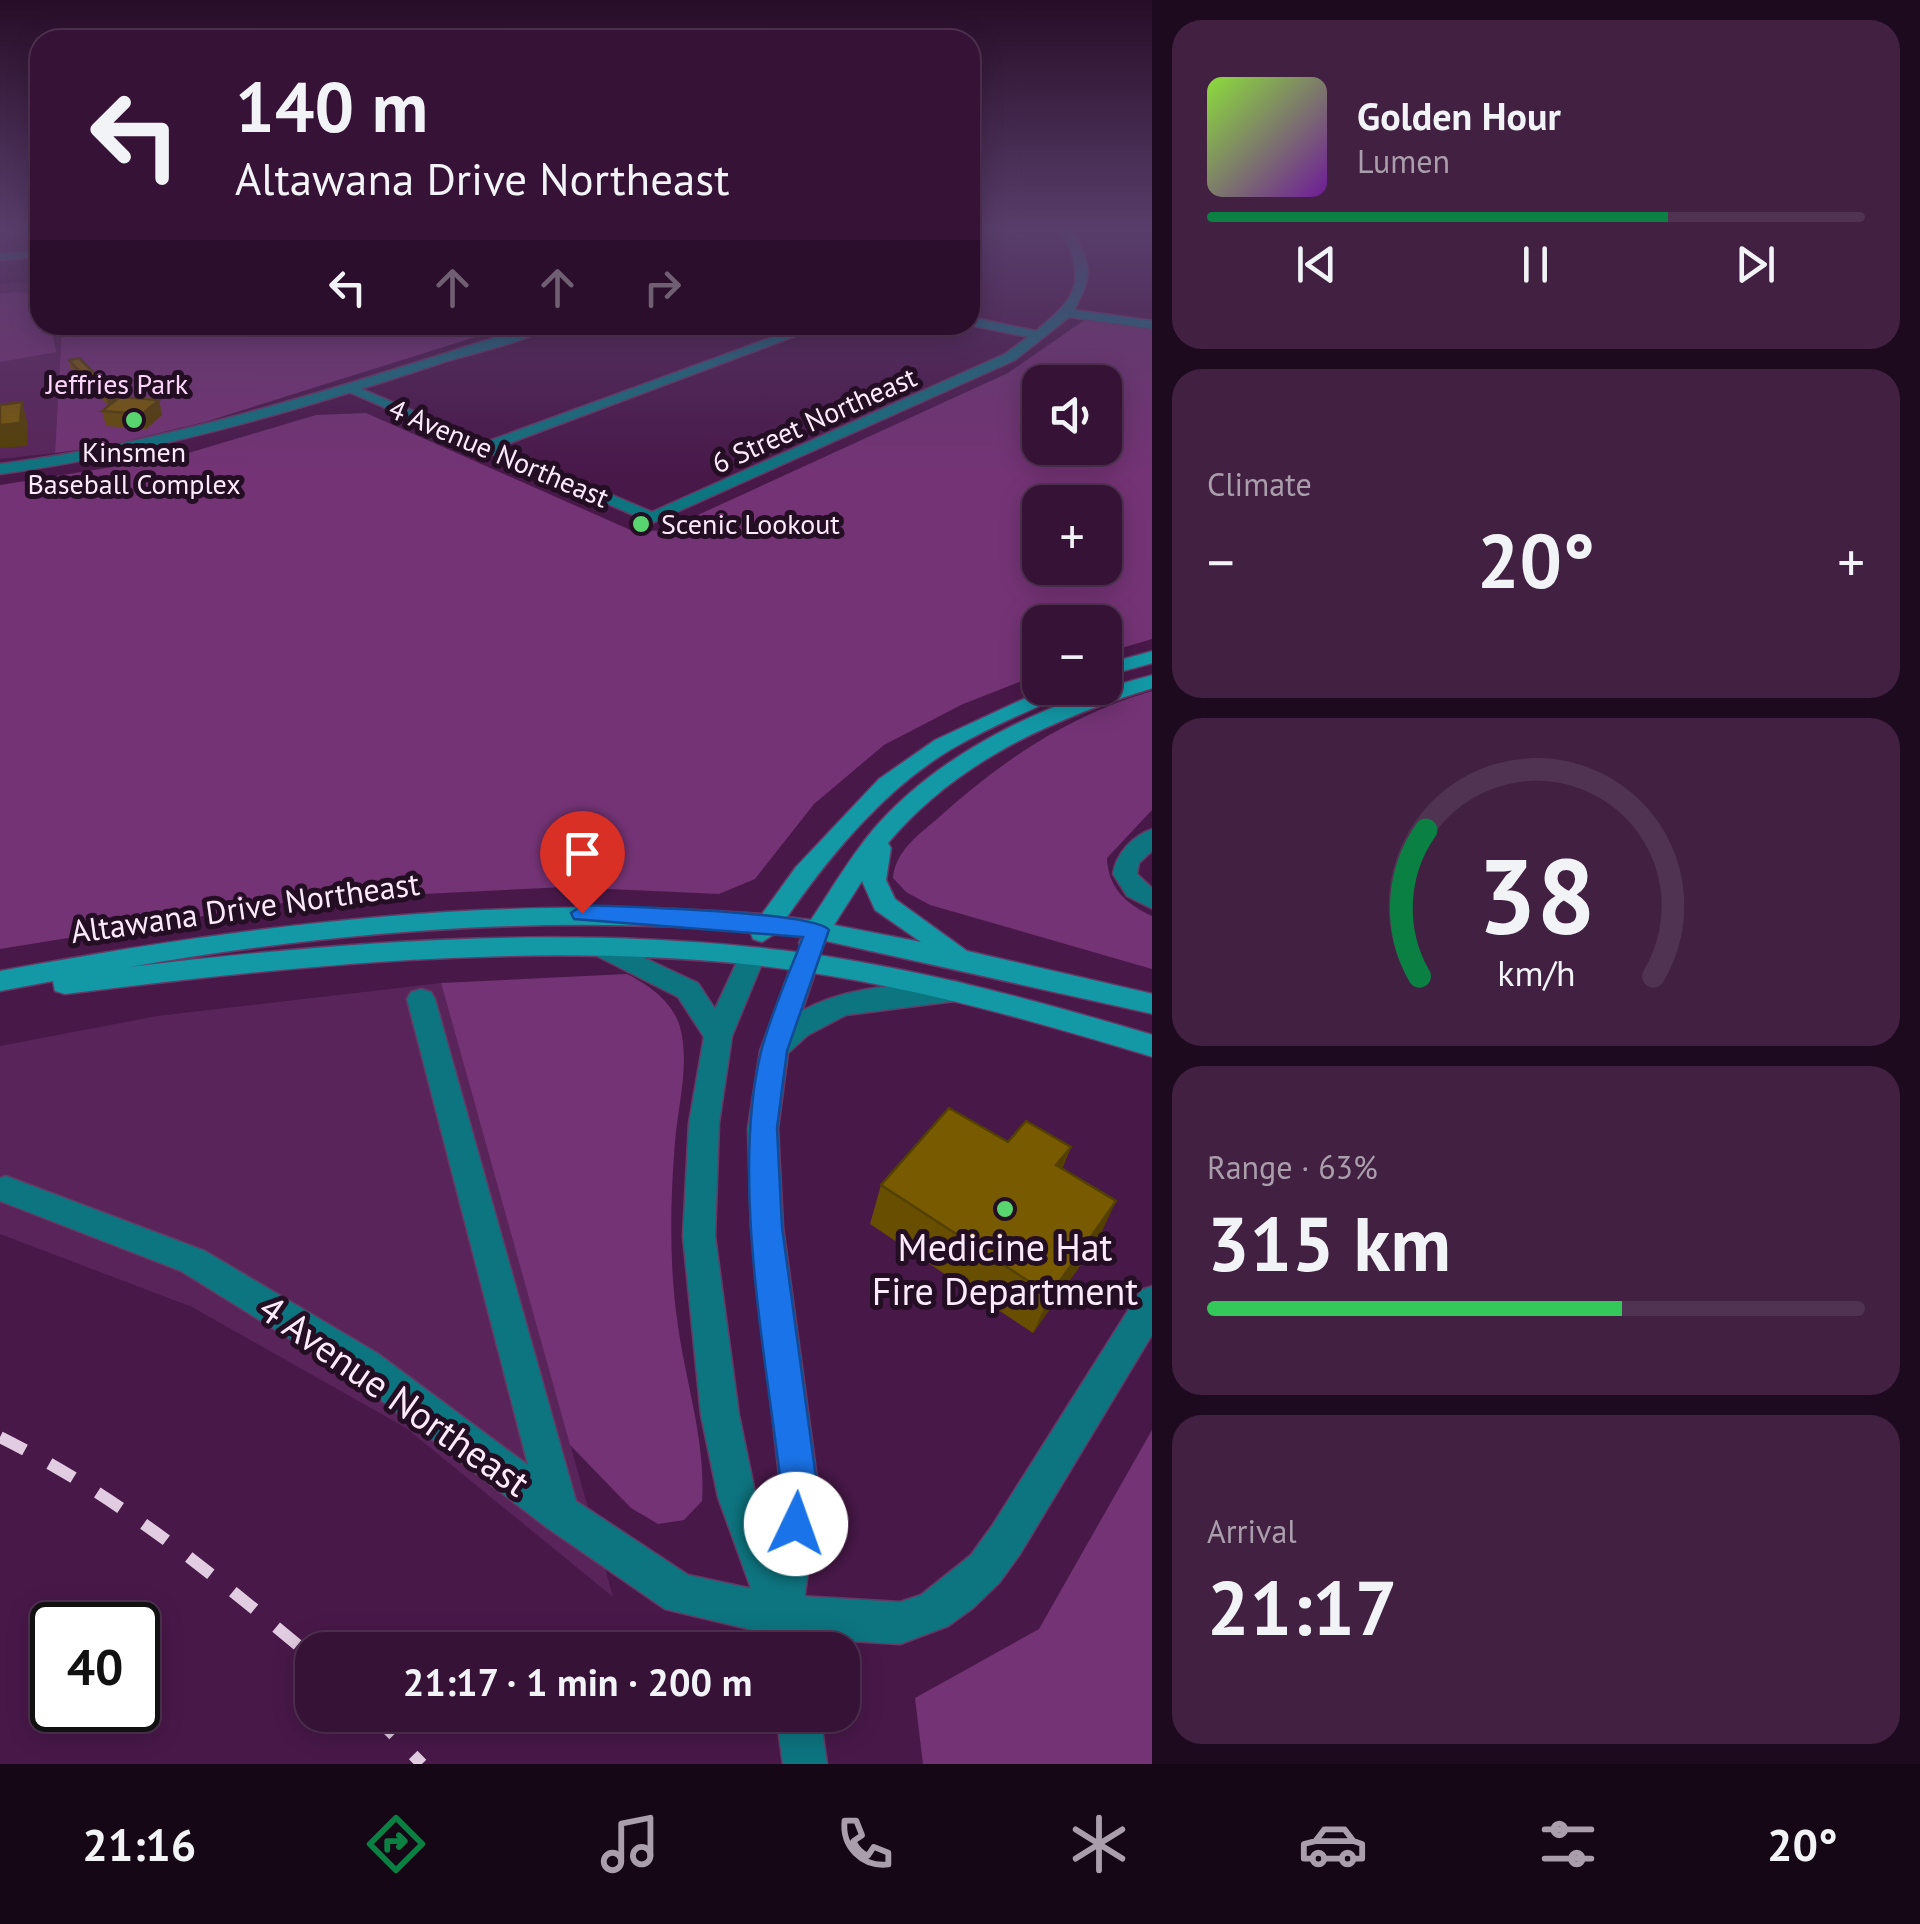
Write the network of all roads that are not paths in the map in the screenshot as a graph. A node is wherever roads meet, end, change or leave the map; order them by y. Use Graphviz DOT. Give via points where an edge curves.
graph roads {
  1 [pos="1066,312"];
  2 [pos="980,323"];
  3 [pos="1152,325"];
  4 [pos="515,335"];
  5 [pos="791,335"];
  6 [pos="1039,336"];
  7 [pos="347,388"];
  8 [pos="486,447"];
  9 [pos="0,469"];
  10 [pos="652,518"];
  11 [pos="1152,657"];
  12 [pos="1122,665"];
  13 [pos="1152,681"];
  14 [pos="1027,705"];
  15 [pos="1152,836"];
  16 [pos="881,837"];
  17 [pos="1152,901"];
  18 [pos="766,923"];
  19 [pos="817,930"];
  20 [pos="604,948"];
  21 [pos="752,956"];
  22 [pos="968,961"];
  23 [pos="805,964"];
  24 [pos="0,980"];
  25 [pos="955,991"];
  26 [pos="0,992"];
  27 [pos="421,999"];
  28 [pos="1152,1004"];
  29 [pos="718,1036"];
  30 [pos="1152,1046"];
  31 [pos="774,1051"];
  32 [pos="6,1190"];
  33 [pos="1152,1301"];
  34 [pos="560,1513"];
  35 [pos="782,1632"];
  36 [pos="785,1632"];
  37 [pos="785,1632"];
  38 [pos="796,1632"];
  39 [pos="800,1732"];
  40 [pos="805,1764"];
  1 -- 3 [label="street"];
  1 -- 6 [label="street, 6 Street Northeast"];
  2 -- 6 [label="street"];
  4 -- 7 [label="street"];
  5 -- 8 [label="street"];
  6 -- 10 [label="street, 6 Street Northeast" via="974,376"];
  7 -- 8 [label="street, 4 Avenue Northeast"];
  7 -- 9 [label="street" via="140,448"];
  8 -- 10 [label="street, 4 Avenue Northeast"];
  11 -- 12 [label="main road"];
  13 -- 16 [label="main road" via="984,749 934,783"];
  14 -- 18 [label="main road" via="943,745 887,784"];
  15 -- 17 [label="street" via="1127,860 1125,874"];
  16 -- 19 [label="main road"];
  16 -- 22 [label="main road" via="874,880 884,904"];
  18 -- 19 [label="main road, Altawana Drive Northeast"];
  18 -- 21 [label="main road"];
  18 -- 24 [label="main road, Altawana Drive Northeast" via="582,913 440,916 271,933"];
  19 -- 22 [label="main road, Altawana Drive Northeast"];
  19 -- 23 [label="main road"];
  20 -- 21 [label="main road, Altawana Drive Northeast"];
  20 -- 26 [label="main road, Altawana Drive Northeast" via="435,951"];
  20 -- 29 [label="street" via="688,990"];
  21 -- 23 [label="main road, Altawana Drive Northeast"];
  21 -- 29 [label="street"];
  22 -- 28 [label="main road, Altawana Drive Northeast"];
  23 -- 25 [label="main road, Altawana Drive Northeast"];
  23 -- 31 [label="street"];
  25 -- 30 [label="main road, Altawana Drive Northeast"];
  25 -- 31 [label="street" via="824,1009 796,1025"];
  27 -- 34 [label="street, 4 Avenue Northeast"];
  29 -- 36 [label="street" via="704,1123 699,1236 737,1497"];
  31 -- 37 [label="street" via="763,1128 767,1227 800,1493"];
  32 -- 34 [label="street, 4 Avenue Northeast" via="193,1260 364,1365"];
  33 -- 38 [label="street, 4 Avenue Northeast" via="986,1569 933,1611 900,1623"];
  34 -- 35 [label="street, 4 Avenue Northeast" via="680,1594"];
  39 -- 40 [label="street"];
}
